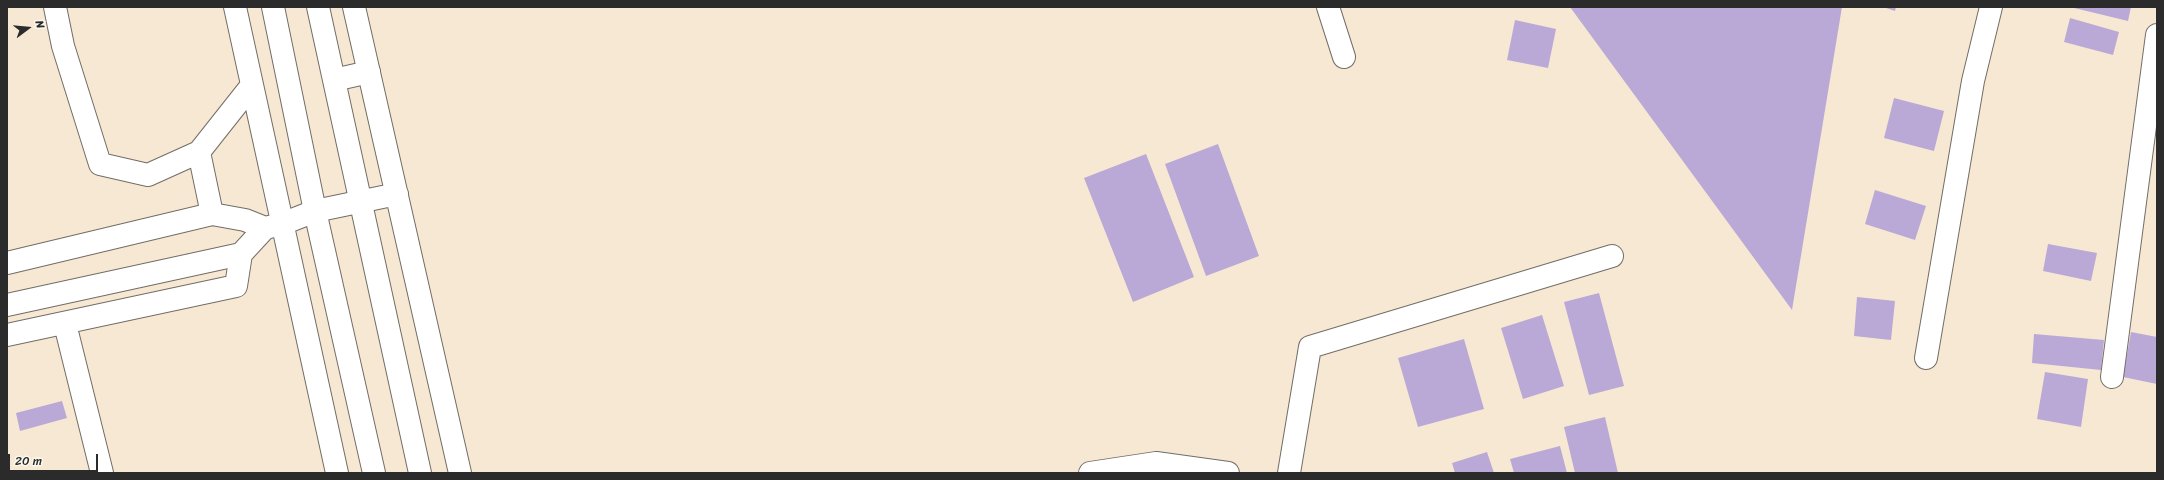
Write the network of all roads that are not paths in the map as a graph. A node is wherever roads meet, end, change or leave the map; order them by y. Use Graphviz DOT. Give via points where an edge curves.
graph roads {
  1 [pos="55,7"];
  2 [pos="235,7"];
  3 [pos="273,7"];
  4 [pos="318,7"];
  5 [pos="354,7"];
  6 [pos="1328,7"];
  7 [pos="1991,7"];
  8 [pos="2157,35"];
  9 [pos="1344,57"];
  10 [pos="369,72"];
  11 [pos="334,80"];
  12 [pos="252,85"];
  13 [pos="199,152"];
  14 [pos="397,194"];
  15 [pos="361,203"];
  16 [pos="315,211"];
  17 [pos="212,214"];
  18 [pos="274,226"];
  19 [pos="241,254"];
  20 [pos="1612,256"];
  21 [pos="7,263"];
  22 [pos="7,305"];
  23 [pos="65,324"];
  24 [pos="7,336"];
  25 [pos="1926,358"];
  26 [pos="2112,376"];
  27 [pos="102,473"];
  28 [pos="337,473"];
  29 [pos="374,473"];
  30 [pos="420,473"];
  31 [pos="460,473"];
  32 [pos="1090,473"];
  33 [pos="1228,473"];
  34 [pos="1289,473"];
  1 -- 13 [label="main road" via="63,46 100,164 148,176"];
  2 -- 12 [label="main road"];
  3 -- 16 [label="main road"];
  4 -- 11 [label="main road"];
  5 -- 10 [label="main road"];
  6 -- 9 [label="main road"];
  7 -- 25 [label="main road" via="1973,81"];
  8 -- 26 [label="main road"];
  10 -- 11 [label="main road"];
  10 -- 14 [label="main road"];
  11 -- 15 [label="main road"];
  12 -- 13 [label="main road"];
  12 -- 18 [label="main road"];
  13 -- 17 [label="main road"];
  14 -- 15 [label="main road"];
  14 -- 31 [label="main road"];
  15 -- 16 [label="main road"];
  15 -- 30 [label="main road"];
  16 -- 18 [label="main road"];
  16 -- 29 [label="main road"];
  17 -- 18 [label="main road"];
  17 -- 21 [label="main road"];
  18 -- 19 [label="main road"];
  18 -- 28 [label="main road"];
  19 -- 22 [label="main road"];
  19 -- 23 [label="main road" via="236,286"];
  20 -- 34 [label="main road" via="1310,347"];
  23 -- 24 [label="main road"];
  23 -- 27 [label="main road"];
  32 -- 33 [label="main road" via="1156,463"];
}
